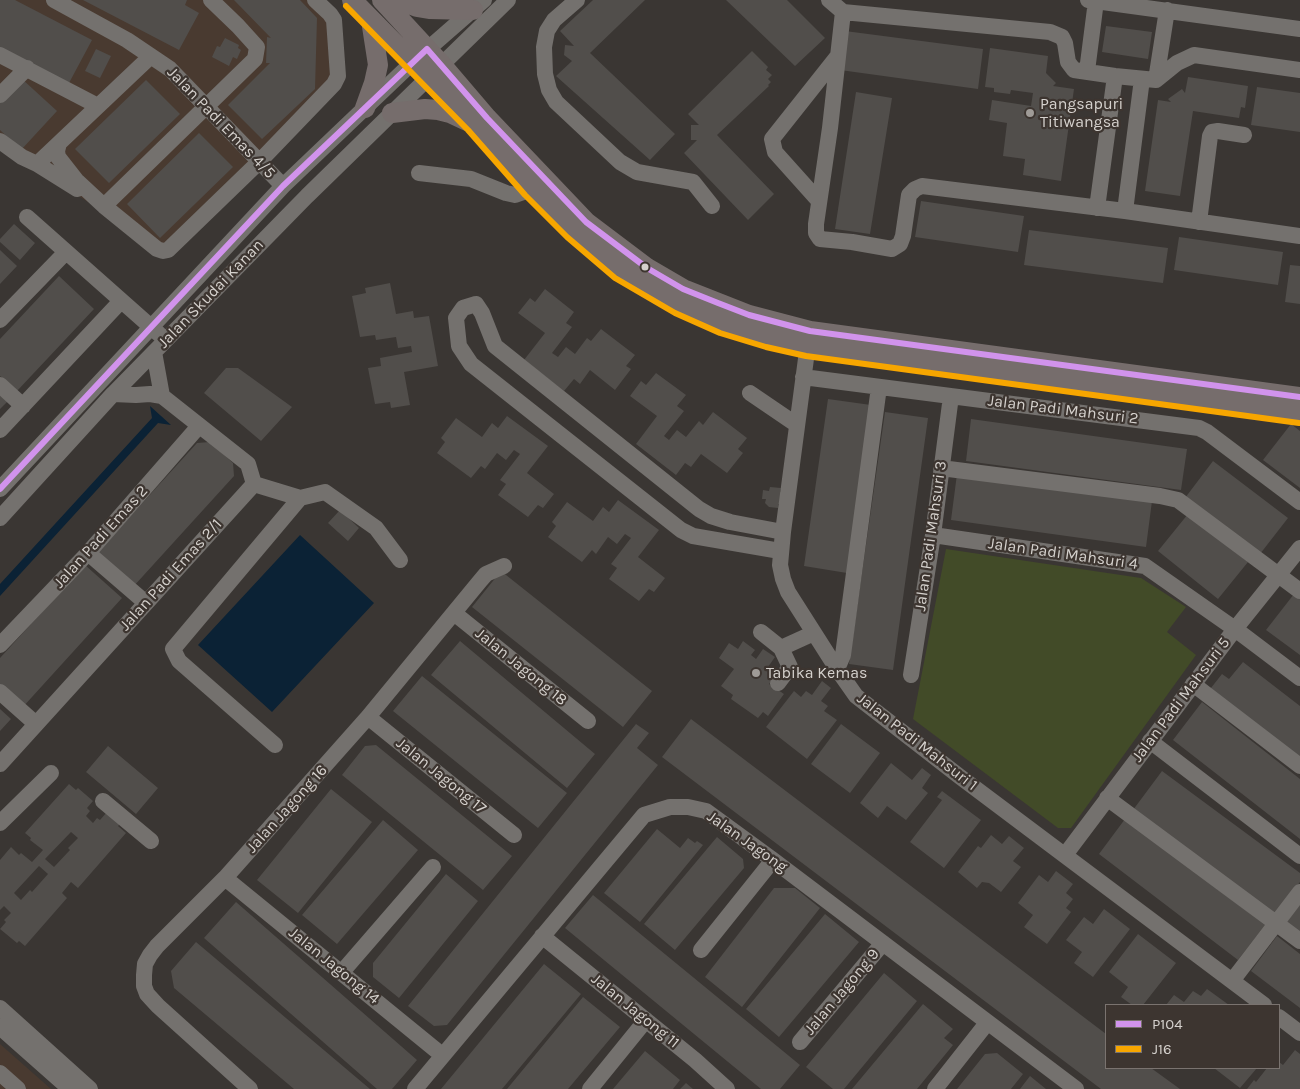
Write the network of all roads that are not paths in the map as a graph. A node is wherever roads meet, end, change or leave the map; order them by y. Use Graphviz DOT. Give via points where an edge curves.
graph roads {
  1 [pos="54,0"];
  2 [pos="211,0"];
  3 [pos="315,0"];
  4 [pos="352,0"];
  5 [pos="382,0"];
  6 [pos="399,0"];
  7 [pos="508,0"];
  8 [pos="577,0"];
  9 [pos="829,0"];
  10 [pos="1092,1"];
  11 [pos="478,5"];
  12 [pos="1167,10"];
  13 [pos="843,12"];
  14 [pos="371,20"];
  15 [pos="1300,29"];
  16 [pos="0,55"];
  17 [pos="151,56"];
  18 [pos="420,56"];
  19 [pos="838,57"];
  20 [pos="27,68"];
  21 [pos="435,70"];
  22 [pos="1300,70"];
  23 [pos="1086,71"];
  24 [pos="1115,76"];
  25 [pos="1149,80"];
  26 [pos="0,95"];
  27 [pos="98,106"];
  28 [pos="206,107"];
  29 [pos="365,108"];
  30 [pos="392,113"];
  31 [pos="474,124"];
  32 [pos="1244,135"];
  33 [pos="0,141"];
  34 [pos="59,143"];
  35 [pos="259,162"];
  36 [pos="37,164"];
  37 [pos="419,173"];
  38 [pos="283,186"];
  39 [pos="532,189"];
  40 [pos="818,200"];
  41 [pos="104,206"];
  42 [pos="712,206"];
  43 [pos="1098,208"];
  44 [pos="1125,211"];
  45 [pos="27,217"];
  46 [pos="1199,222"];
  47 [pos="1300,236"];
  48 [pos="66,252"];
  49 [pos="122,301"];
  50 [pos="0,320"];
  51 [pos="152,328"];
  52 [pos="809,339"];
  53 [pos="160,346"];
  54 [pos="803,377"];
  55 [pos="0,385"];
  56 [pos="879,387"];
  57 [pos="750,393"];
  58 [pos="113,394"];
  59 [pos="162,396"];
  60 [pos="951,396"];
  61 [pos="1300,397"];
  62 [pos="22,406"];
  63 [pos="1300,414"];
  64 [pos="796,425"];
  65 [pos="199,426"];
  66 [pos="0,430"];
  67 [pos="942,468"];
  68 [pos="254,484"];
  69 [pos="0,489"];
  70 [pos="300,498"];
  71 [pos="1300,502"];
  72 [pos="699,509"];
  73 [pos="0,518"];
  74 [pos="681,530"];
  75 [pos="783,532"];
  76 [pos="932,535"];
  77 [pos="1300,548"];
  78 [pos="780,551"];
  79 [pos="88,553"];
  80 [pos="400,560"];
  81 [pos="504,566"];
  82 [pos="1278,575"];
  83 [pos="1300,592"];
  84 [pos="146,603"];
  85 [pos="454,613"];
  86 [pos="1235,628"];
  87 [pos="760,632"];
  88 [pos="814,633"];
  89 [pos="0,644"];
  90 [pos="781,648"];
  91 [pos="837,669"];
  92 [pos="911,675"];
  93 [pos="1300,678"];
  94 [pos="778,683"];
  95 [pos="1193,684"];
  96 [pos="0,692"];
  97 [pos="368,717"];
  98 [pos="588,721"];
  99 [pos="36,724"];
  100 [pos="1150,741"];
  101 [pos="275,745"];
  102 [pos="0,764"];
  103 [pos="1300,766"];
  104 [pos="51,773"];
  105 [pos="1107,798"];
  106 [pos="102,801"];
  107 [pos="0,823"];
  108 [pos="514,835"];
  109 [pos="151,841"];
  110 [pos="1065,855"];
  111 [pos="1300,856"];
  112 [pos="773,860"];
  113 [pos="433,867"];
  114 [pos="225,878"];
  115 [pos="1300,892"];
  116 [pos="1276,923"];
  117 [pos="542,936"];
  118 [pos="1300,941"];
  119 [pos="883,943"];
  120 [pos="701,950"];
  121 [pos="342,972"];
  122 [pos="1232,981"];
  123 [pos="1263,1004"];
  124 [pos="0,1008"];
  125 [pos="1280,1018"];
  126 [pos="646,1020"];
  127 [pos="987,1023"];
  128 [pos="0,1027"];
  129 [pos="1300,1033"];
  130 [pos="800,1042"];
  131 [pos="442,1054"];
  132 [pos="0,1073"];
  133 [pos="18,1089"];
  134 [pos="70,1089"];
  135 [pos="90,1089"];
  136 [pos="250,1089"];
  137 [pos="415,1089"];
  138 [pos="590,1089"];
  139 [pos="726,1089"];
  140 [pos="935,1089"];
  141 [pos="1076,1089"];
  1 -- 17 [label="street, Jalan Padi Emas 4/5"];
  2 -- 28 [label="street" via="257,47 255,60"];
  3 -- 35 [label="street" via="334,20 338,76"];
  4 -- 14 [label="main road"];
  5 -- 18 [label="main road"];
  6 -- 11 [label="main road" via="429,9"];
  7 -- 21 [label="street, Jalan Skudai Kanan"];
  8 -- 42 [label="street" via="554,20 547,31 545,74 556,102 620,162 637,172 693,182"];
  9 -- 13 [label="street"];
  10 -- 12 [label="street"];
  10 -- 23 [label="street"];
  11 -- 18 [label="street, Jalan Skudai Kanan"];
  12 -- 15 [label="street"];
  12 -- 25 [label="street"];
  13 -- 19 [label="street"];
  13 -- 23 [label="street" via="1050,32 1062,37 1068,62 1074,70"];
  14 -- 18 [label="main road"];
  14 -- 29 [label="main road" via="378,65"];
  16 -- 20 [label="street"];
  17 -- 27 [label="street"];
  17 -- 28 [label="street, Jalan Padi Emas 4/5" via="170,69"];
  18 -- 21 [label="main road"];
  18 -- 29 [label="street, Jalan Skudai Kanan"];
  19 -- 40 [label="street"];
  19 -- 40 [label="street" via="772,139 775,152"];
  20 -- 26 [label="street"];
  20 -- 27 [label="street"];
  21 -- 30 [label="street, Jalan Skudai Kanan"];
  21 -- 31 [label="main road"];
  21 -- 52 [label="main road" via="487,118 586,222 647,268 684,289 776,323"];
  22 -- 25 [label="street" via="1194,55"];
  23 -- 24 [label="street"];
  24 -- 25 [label="street"];
  24 -- 43 [label="street"];
  25 -- 44 [label="street"];
  27 -- 34 [label="street"];
  28 -- 35 [label="street, Jalan Padi Emas 4/5"];
  28 -- 41 [label="street"];
  29 -- 38 [label="street, Jalan Skudai Kanan"];
  30 -- 31 [label="main road" via="438,110"];
  30 -- 53 [label="street, Jalan Skudai Kanan"];
  31 -- 39 [label="main road"];
  32 -- 46 [label="street" via="1212,132"];
  33 -- 36 [label="street"];
  34 -- 36 [label="street"];
  34 -- 41 [label="street" via="58,157 76,180"];
  35 -- 38 [label="street, Jalan Padi Emas 4/5"];
  35 -- 41 [label="street" via="168,250 157,249"];
  36 -- 41 [label="street"];
  37 -- 39 [label="street" via="471,179 515,195"];
  38 -- 51 [label="street, Jalan Skudai Kanan"];
  39 -- 52 [label="main road" via="619,270 679,305 724,325 768,339"];
  40 -- 43 [label="street" via="816,233 820,239 892,250 900,244 903,236 909,195 922,186"];
  43 -- 44 [label="street"];
  44 -- 46 [label="street"];
  45 -- 48 [label="street"];
  46 -- 47 [label="street"];
  48 -- 49 [label="street"];
  48 -- 50 [label="street"];
  49 -- 51 [label="street"];
  49 -- 62 [label="street"];
  51 -- 53 [label="street"];
  51 -- 69 [label="street, Jalan Skudai Kanan"];
  52 -- 54 [label="street, Jalan Padi Mahsuri 1"];
  52 -- 61 [label="main road"];
  52 -- 63 [label="main road"];
  53 -- 58 [label="street, Jalan Skudai Kanan"];
  53 -- 59 [label="street"];
  54 -- 56 [label="street, Jalan Padi Mahsuri 2"];
  54 -- 64 [label="street, Jalan Padi Mahsuri 1"];
  55 -- 62 [label="street"];
  56 -- 60 [label="street, Jalan Padi Mahsuri 2"];
  56 -- 91 [label="street" via="843,655"];
  57 -- 64 [label="street"];
  58 -- 59 [label="street"];
  58 -- 73 [label="street, Jalan Skudai Kanan"];
  59 -- 65 [label="street"];
  60 -- 67 [label="street, Jalan Padi Mahsuri 3"];
  60 -- 71 [label="street, Jalan Padi Mahsuri 2" via="1199,428"];
  62 -- 66 [label="street"];
  64 -- 75 [label="street, Jalan Padi Mahsuri 1"];
  65 -- 68 [label="street" via="248,464"];
  65 -- 79 [label="street, Jalan Padi Emas 2"];
  67 -- 76 [label="street, Jalan Padi Mahsuri 3"];
  67 -- 82 [label="street" via="1178,500"];
  68 -- 70 [label="street"];
  68 -- 84 [label="street, Jalan Padi Emas 2/1"];
  70 -- 80 [label="street" via="325,492 376,528"];
  70 -- 101 [label="street" via="173,649 179,661"];
  72 -- 74 [label="street"];
  72 -- 74 [label="street" via="495,346 476,304 463,308 456,318 459,346 471,364"];
  72 -- 75 [label="street" via="730,522"];
  74 -- 78 [label="street" via="693,536"];
  75 -- 78 [label="street, Jalan Padi Mahsuri 1"];
  76 -- 86 [label="street, Jalan Padi Mahsuri 4" via="1146,566"];
  76 -- 92 [label="street, Jalan Padi Mahsuri 3"];
  77 -- 82 [label="street, Jalan Padi Mahsuri 5"];
  78 -- 88 [label="street, Jalan Padi Mahsuri 1" via="780,565 788,592"];
  79 -- 84 [label="street"];
  79 -- 89 [label="street, Jalan Padi Emas 2"];
  81 -- 85 [label="street, Jalan Jagong 16" via="486,574"];
  82 -- 83 [label="street"];
  82 -- 86 [label="street, Jalan Padi Mahsuri 5"];
  84 -- 99 [label="street, Jalan Padi Emas 2/1"];
  85 -- 97 [label="street, Jalan Jagong 16"];
  85 -- 98 [label="street, Jalan Jagong 18"];
  86 -- 93 [label="street, Jalan Padi Mahsuri 4"];
  86 -- 95 [label="street, Jalan Padi Mahsuri 5"];
  87 -- 90 [label="street"];
  88 -- 90 [label="street"];
  88 -- 91 [label="street, Jalan Padi Mahsuri 1"];
  90 -- 94 [label="street" via="790,667"];
  91 -- 110 [label="street, Jalan Padi Mahsuri 1" via="856,696"];
  95 -- 100 [label="street, Jalan Padi Mahsuri 5"];
  95 -- 103 [label="street"];
  96 -- 99 [label="street"];
  97 -- 108 [label="street, Jalan Jagong 17"];
  97 -- 114 [label="street, Jalan Jagong 16"];
  99 -- 102 [label="street, Jalan Padi Emas 2/1"];
  100 -- 105 [label="street, Jalan Padi Mahsuri 5"];
  100 -- 111 [label="street"];
  104 -- 107 [label="street"];
  105 -- 110 [label="street, Jalan Padi Mahsuri 5"];
  105 -- 116 [label="street"];
  106 -- 109 [label="street"];
  110 -- 122 [label="street, Jalan Padi Mahsuri 1"];
  112 -- 117 [label="street, Jalan Jagong" via="706,811 688,807 657,810 644,815"];
  112 -- 119 [label="street, Jalan Jagong"];
  112 -- 120 [label="street"];
  113 -- 121 [label="street"];
  114 -- 121 [label="street, Jalan Jagong 14"];
  114 -- 136 [label="street, Jalan Jagong 16" via="150,955 144,986 158,1006"];
  115 -- 116 [label="street"];
  116 -- 118 [label="street"];
  116 -- 122 [label="street"];
  117 -- 126 [label="street, Jalan Jagong 11"];
  117 -- 131 [label="street, Jalan Jagong"];
  119 -- 127 [label="street, Jalan Jagong"];
  119 -- 130 [label="street, Jalan Jagong 9"];
  121 -- 131 [label="street, Jalan Jagong 14"];
  122 -- 123 [label="street, Jalan Padi Mahsuri 1"];
  124 -- 135 [label="street"];
  125 -- 129 [label="street"];
  126 -- 138 [label="street"];
  126 -- 139 [label="street, Jalan Jagong 11"];
  127 -- 140 [label="street"];
  127 -- 141 [label="street, Jalan Jagong"];
  128 -- 134 [label="street"];
  131 -- 137 [label="street, Jalan Jagong"];
  132 -- 133 [label="street"];
}
